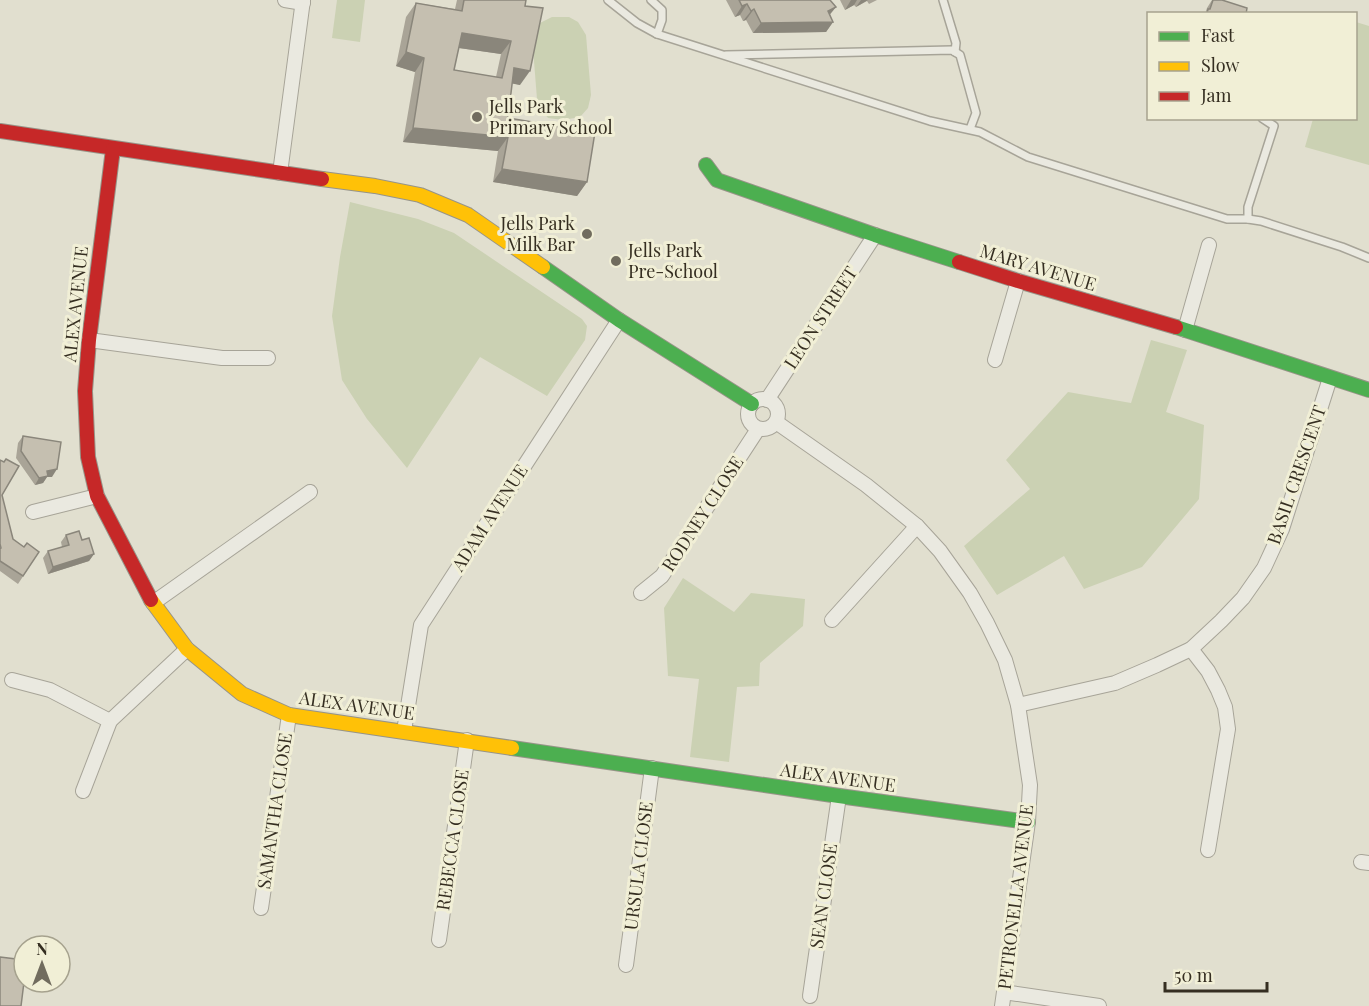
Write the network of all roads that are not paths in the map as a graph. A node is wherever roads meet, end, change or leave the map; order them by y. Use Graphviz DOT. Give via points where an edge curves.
graph roads {
  1 [pos="285,0"];
  2 [pos="608,0"];
  3 [pos="651,0"];
  4 [pos="943,0"];
  5 [pos="303,1"];
  6 [pos="657,34"];
  7 [pos="955,52"];
  8 [pos="720,55"];
  9 [pos="1265,120"];
  10 [pos="970,129"];
  11 [pos="0,131"];
  12 [pos="113,149"];
  13 [pos="706,165"];
  14 [pos="280,173"];
  15 [pos="1248,219"];
  16 [pos="875,235"];
  17 [pos="1209,245"];
  18 [pos="1369,258"];
  19 [pos="1018,281"];
  20 [pos="619,320"];
  21 [pos="1185,330"];
  22 [pos="89,340"];
  23 [pos="268,358"];
  24 [pos="995,360"];
  25 [pos="1330,378"];
  26 [pos="1369,390"];
  27 [pos="767,400"];
  28 [pos="752,404"];
  29 [pos="776,422"];
  30 [pos="759,429"];
  31 [pos="310,492"];
  32 [pos="97,496"];
  33 [pos="33,512"];
  34 [pos="917,526"];
  35 [pos="641,593"];
  36 [pos="153,603"];
  37 [pos="831,620"];
  38 [pos="187,649"];
  39 [pos="1191,649"];
  40 [pos="12,680"];
  41 [pos="1018,705"];
  42 [pos="289,715"];
  43 [pos="110,722"];
  44 [pos="404,731"];
  45 [pos="466,740"];
  46 [pos="652,768"];
  47 [pos="83,791"];
  48 [pos="839,796"];
  49 [pos="1028,822"];
  50 [pos="1208,850"];
  51 [pos="261,908"];
  52 [pos="439,940"];
  53 [pos="626,964"];
  54 [pos="810,996"];
  55 [pos="1003,999"];
  56 [pos="1099,1006"];
  1 -- 5 [label="street"];
  2 -- 6 [label="lane"];
  3 -- 6 [label="lane" via="662,10"];
  4 -- 7 [label="lane"];
  5 -- 14 [label="street"];
  6 -- 8 [label="lane"];
  7 -- 8 [label="lane"];
  7 -- 10 [label="lane" via="960,55 976,114"];
  8 -- 10 [label="lane" via="930,121"];
  9 -- 15 [label="lane" via="1274,126 1248,207"];
  10 -- 15 [label="lane" via="1028,157 1227,219"];
  11 -- 12 [label="street"];
  12 -- 14 [label="street"];
  12 -- 22 [label="street, ALEX AVENUE"];
  13 -- 16 [label="street, MARY AVENUE" via="717,180"];
  14 -- 20 [label="street" via="420,195 468,215"];
  15 -- 18 [label="lane"];
  16 -- 19 [label="street, MARY AVENUE"];
  16 -- 27 [label="street, LEON STREET"];
  17 -- 21 [label="street"];
  19 -- 21 [label="street, MARY AVENUE"];
  19 -- 24 [label="street"];
  20 -- 28 [label="street"];
  20 -- 44 [label="street, ADAM AVENUE" via="420,625"];
  21 -- 25 [label="street, MARY AVENUE"];
  22 -- 23 [label="street" via="222,358"];
  22 -- 32 [label="street, ALEX AVENUE" via="85,391 88,457"];
  25 -- 26 [label="street, MARY AVENUE"];
  25 -- 39 [label="street, BASIL CRESCENT" via="1282,529 1264,568 1243,598"];
  27 -- 28 [label="street"];
  27 -- 29 [label="street" via="775,405"];
  28 -- 30 [label="street" via="748,417"];
  29 -- 30 [label="street"];
  29 -- 34 [label="street, PETRONELLA AVENUE"];
  30 -- 35 [label="street, RODNEY CLOSE" via="662,576"];
  31 -- 36 [label="street"];
  32 -- 33 [label="street"];
  32 -- 36 [label="street, ALEX AVENUE"];
  34 -- 37 [label="street"];
  34 -- 41 [label="street, PETRONELLA AVENUE" via="940,551 987,623 1005,660"];
  36 -- 38 [label="street, ALEX AVENUE"];
  38 -- 42 [label="street, ALEX AVENUE" via="242,694"];
  38 -- 43 [label="street"];
  39 -- 41 [label="street, BASIL CRESCENT" via="1115,683"];
  39 -- 50 [label="street" via="1218,690 1228,729"];
  40 -- 43 [label="street" via="50,690"];
  41 -- 49 [label="street, PETRONELLA AVENUE" via="1030,784"];
  42 -- 44 [label="street, ALEX AVENUE"];
  42 -- 51 [label="street, SAMANTHA CLOSE"];
  43 -- 47 [label="street"];
  44 -- 45 [label="street, ALEX AVENUE"];
  45 -- 46 [label="street, ALEX AVENUE"];
  45 -- 52 [label="street, REBECCA CLOSE"];
  46 -- 48 [label="street, ALEX AVENUE"];
  46 -- 53 [label="street, URSULA CLOSE"];
  48 -- 49 [label="street, ALEX AVENUE"];
  48 -- 54 [label="street, SEAN CLOSE"];
  49 -- 55 [label="street, PETRONELLA AVENUE"];
  55 -- 56 [label="street"];
}
